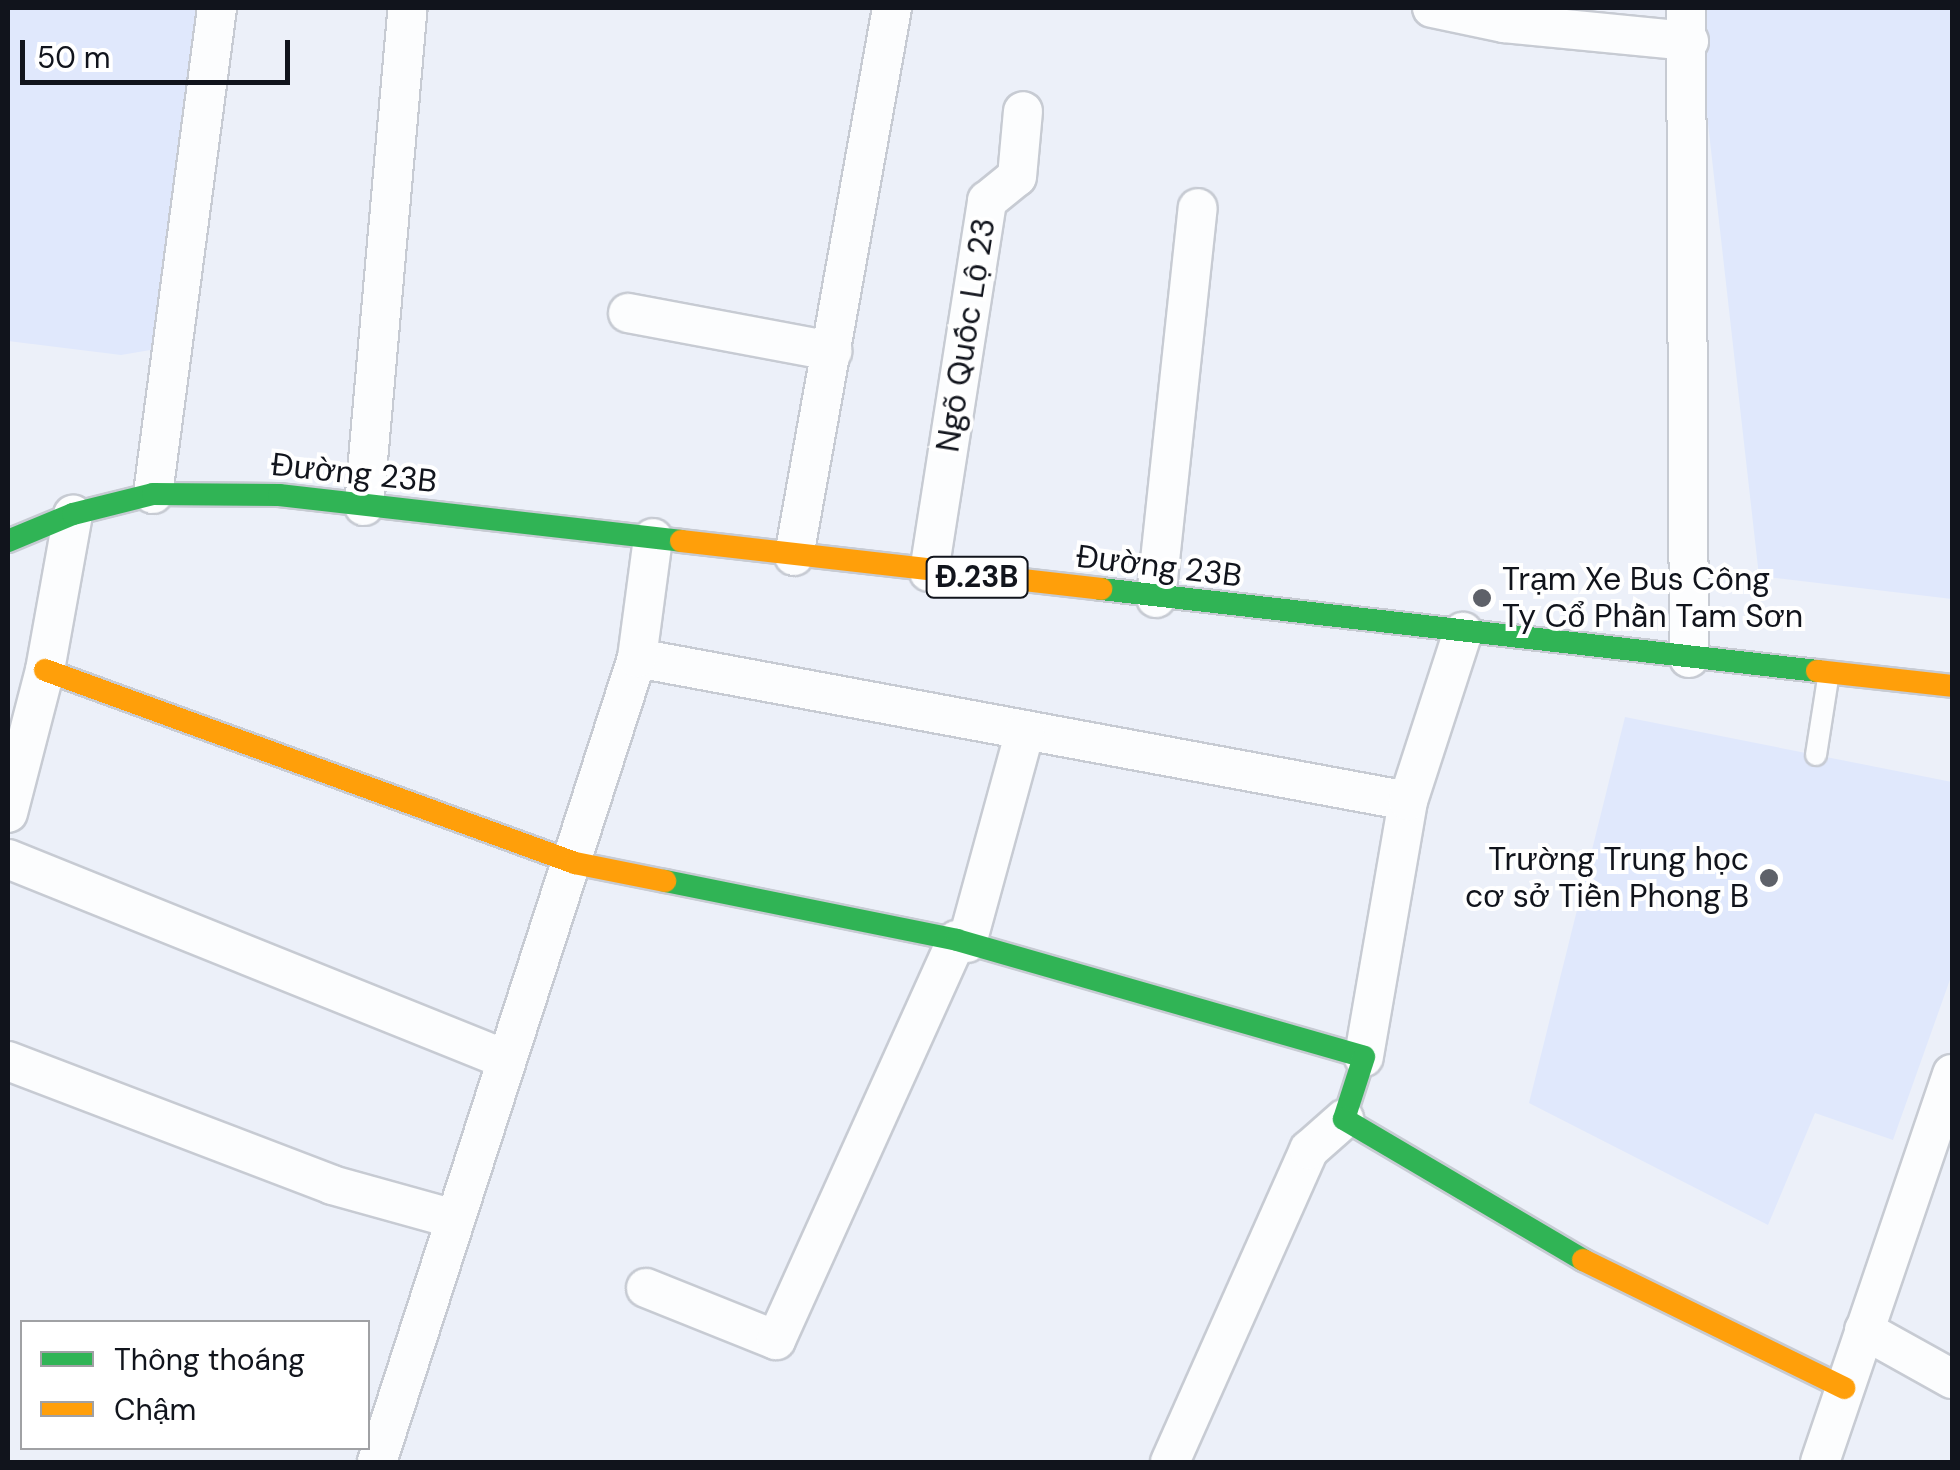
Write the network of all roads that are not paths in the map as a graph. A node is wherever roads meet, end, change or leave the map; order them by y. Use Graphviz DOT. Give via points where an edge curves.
graph roads {
  1 [pos="217,8"];
  2 [pos="408,8"];
  3 [pos="892,8"];
  4 [pos="1432,8"];
  5 [pos="1688,24"];
  6 [pos="1023,112"];
  7 [pos="1198,208"];
  8 [pos="628,312"];
  9 [pos="832,351"];
  10 [pos="153,494"];
  11 [pos="364,506"];
  12 [pos="73,514"];
  13 [pos="654,538"];
  14 [pos="8,541"];
  15 [pos="794,556"];
  16 [pos="929,572"];
  17 [pos="1156,598"];
  18 [pos="1463,632"];
  19 [pos="637,658"];
  20 [pos="1689,658"];
  21 [pos="45,670"];
  22 [pos="1830,670"];
  23 [pos="1952,686"];
  24 [pos="1025,730"];
  25 [pos="1816,755"];
  26 [pos="1408,802"];
  27 [pos="8,813"];
  28 [pos="8,859"];
  29 [pos="575,863"];
  30 [pos="962,942"];
  31 [pos="1364,1057"];
  32 [pos="506,1058"];
  33 [pos="8,1061"];
  34 [pos="1952,1074"];
  35 [pos="1344,1119"];
  36 [pos="454,1219"];
  37 [pos="646,1288"];
  38 [pos="1864,1330"];
  39 [pos="1952,1379"];
  40 [pos="1844,1388"];
  41 [pos="390,1458"];
  42 [pos="1170,1462"];
  43 [pos="1820,1462"];
  1 -- 10 [label="street"];
  2 -- 11 [label="street"];
  3 -- 9 [label="street"];
  4 -- 5 [label="street" via="1504,23"];
  5 -- 20 [label="street"];
  6 -- 16 [label="street, Ngõ Quốc Lộ 23" via="1017,177 987,201"];
  7 -- 17 [label="street"];
  8 -- 9 [label="street"];
  9 -- 15 [label="street"];
  10 -- 11 [label="street, Đường 23B / Đ.23B" via="279,495"];
  10 -- 12 [label="street, Đường 23B / Đ.23B"];
  11 -- 13 [label="street, Đường 23B / Đ.23B"];
  12 -- 14 [label="street, Đường 23B / Đ.23B"];
  12 -- 21 [label="street"];
  13 -- 15 [label="street, Đường 23B / Đ.23B"];
  13 -- 19 [label="street"];
  15 -- 16 [label="street, Đường 23B / Đ.23B"];
  16 -- 17 [label="street, Đường 23B / Đ.23B"];
  17 -- 18 [label="street, Đường 23B / Đ.23B"];
  18 -- 20 [label="street, Đường 23B / Đ.23B"];
  18 -- 26 [label="street"];
  19 -- 24 [label="street"];
  19 -- 29 [label="street"];
  20 -- 22 [label="street, Đường 23B / Đ.23B"];
  21 -- 27 [label="street"];
  21 -- 29 [label="street"];
  22 -- 23 [label="street, Đường 23B / Đ.23B"];
  22 -- 25 [label="lane"];
  24 -- 26 [label="street"];
  24 -- 30 [label="street"];
  26 -- 31 [label="street"];
  28 -- 32 [label="street"];
  29 -- 30 [label="street"];
  29 -- 32 [label="street"];
  30 -- 31 [label="street"];
  30 -- 37 [label="street" via="776,1340"];
  31 -- 35 [label="street"];
  32 -- 36 [label="street"];
  33 -- 36 [label="street" via="332,1186"];
  34 -- 38 [label="street"];
  35 -- 40 [label="street" via="1600,1270"];
  35 -- 42 [label="street" via="1309,1150"];
  36 -- 41 [label="street"];
  38 -- 39 [label="street"];
  38 -- 40 [label="street"];
  40 -- 43 [label="street"];
}
